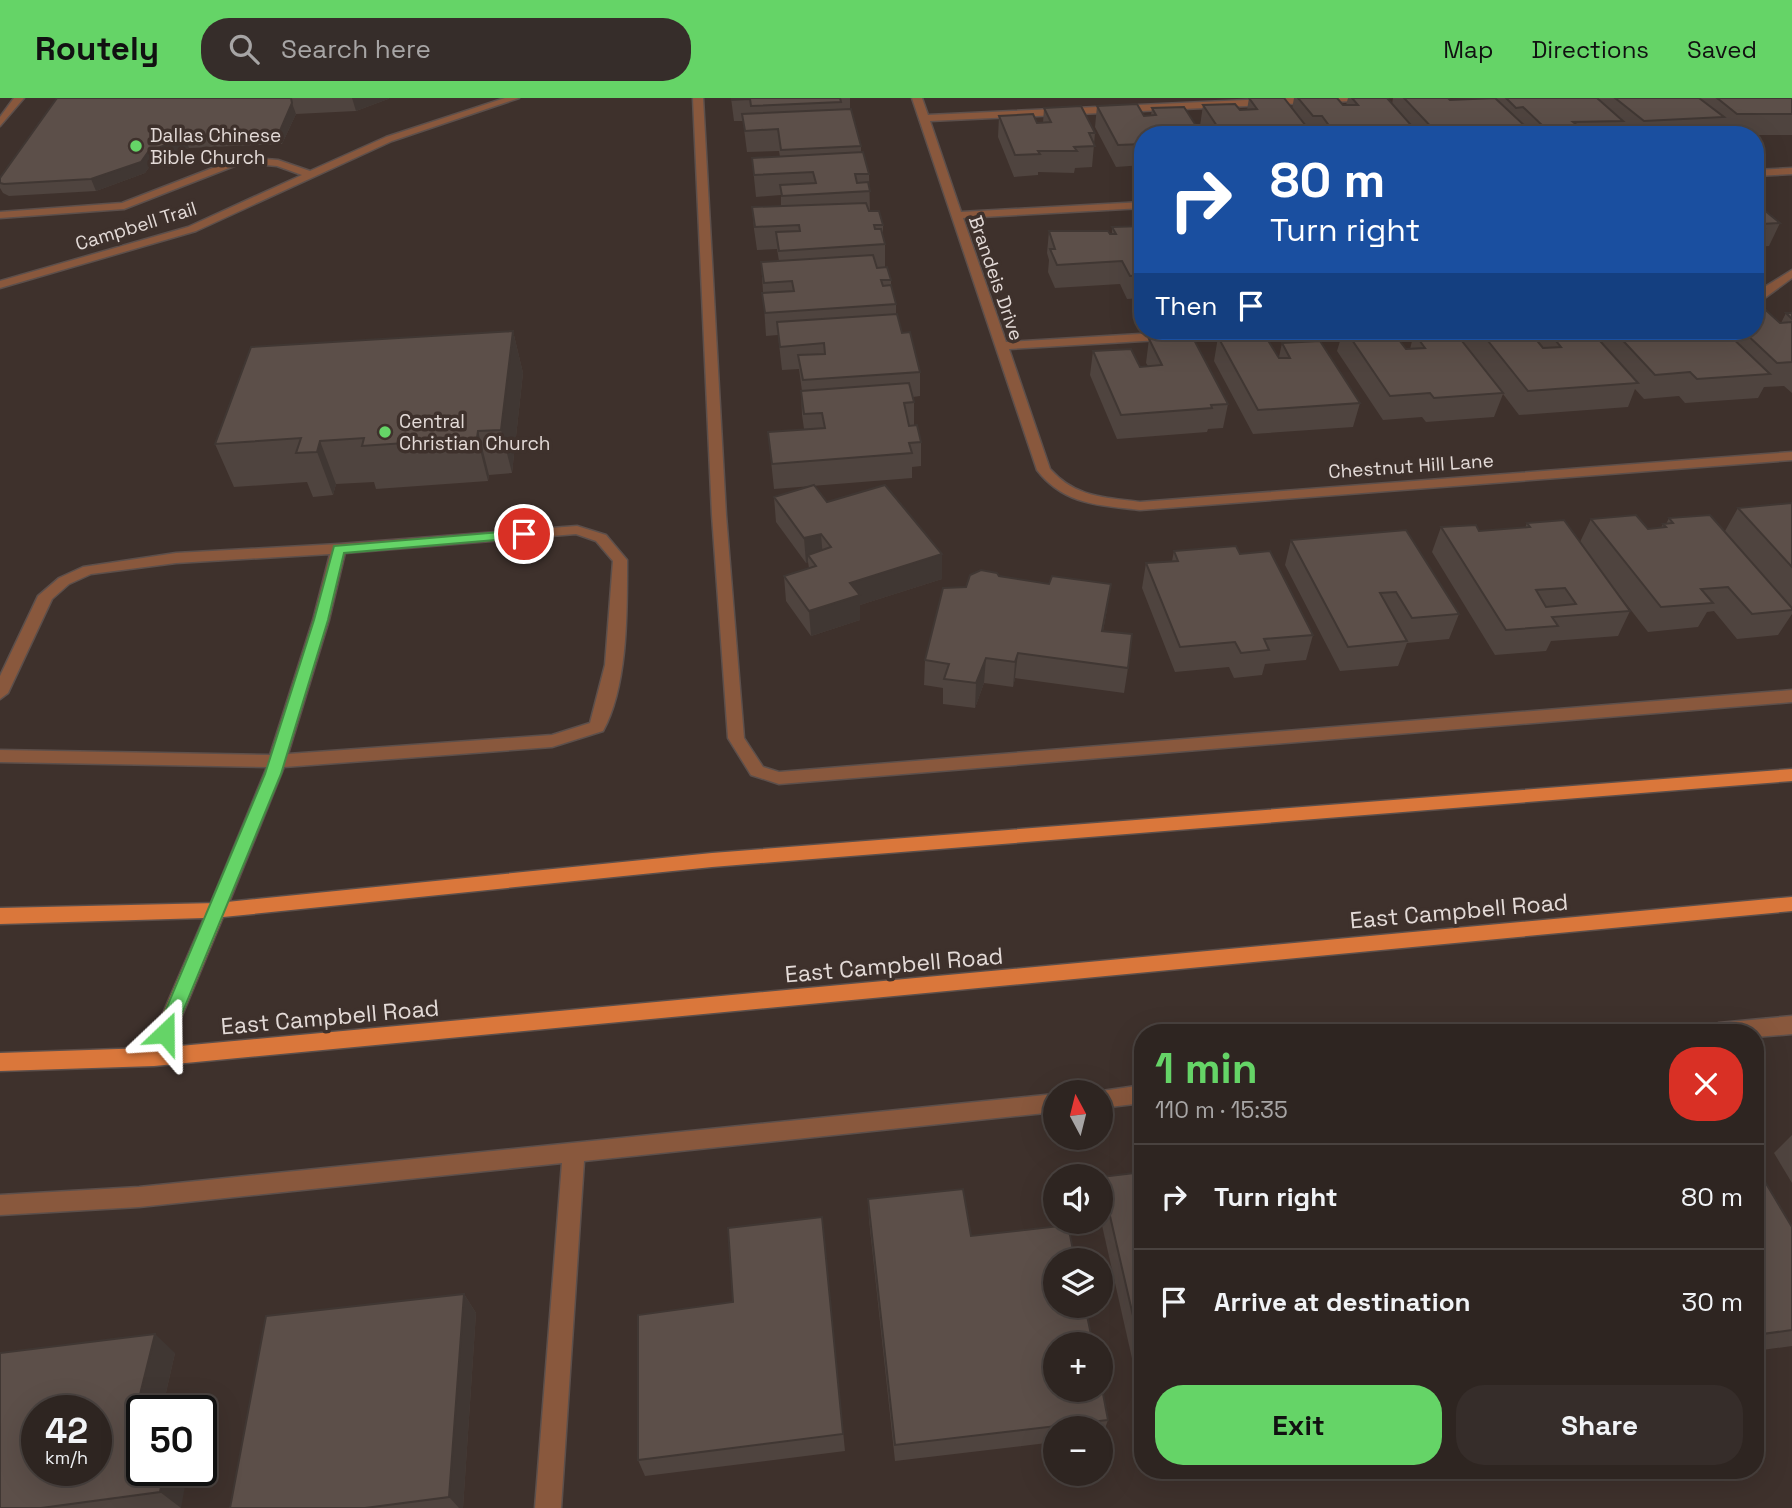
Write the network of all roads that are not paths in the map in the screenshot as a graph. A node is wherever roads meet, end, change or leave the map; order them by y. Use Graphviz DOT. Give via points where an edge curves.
graph roads {
  1 [pos="19,98"];
  2 [pos="514,98"];
  3 [pos="698,98"];
  4 [pos="917,98"];
  5 [pos="1350,98"];
  6 [pos="924,118"];
  7 [pos="0,123"];
  8 [pos="1792,172"];
  9 [pos="1764,173"];
  10 [pos="311,174"];
  11 [pos="1134,205"];
  12 [pos="0,215"];
  13 [pos="956,215"];
  14 [pos="1792,273"];
  15 [pos="0,285"];
  16 [pos="1764,294"];
  17 [pos="1134,338"];
  18 [pos="1001,346"];
  19 [pos="1792,456"];
  20 [pos="1044,470"];
  21 [pos="338,549"];
  22 [pos="0,693"];
  23 [pos="1792,696"];
  24 [pos="0,756"];
  25 [pos="277,761"];
  26 [pos="1792,775"];
  27 [pos="1792,904"];
  28 [pos="217,910"];
  29 [pos="0,916"];
  30 [pos="1792,1025"];
  31 [pos="1764,1028"];
  32 [pos="154,1058"];
  33 [pos="0,1062"];
  34 [pos="1134,1095"];
  35 [pos="1113,1098"];
  36 [pos="1043,1104"];
  37 [pos="574,1152"];
  38 [pos="0,1205"];
  39 [pos="548,1508"];
  1 -- 7 [label="street"];
  2 -- 10 [label="street, Campbell Trail" via="389,139"];
  3 -- 23 [label="street" via="719,515 736,738 757,771 779,778"];
  4 -- 6 [label="street, Brandeis Drive"];
  5 -- 6 [label="street"];
  6 -- 13 [label="street, Brandeis Drive"];
  8 -- 9 [label="street"];
  10 -- 12 [label="street" via="278,163 241,160 124,206"];
  10 -- 15 [label="street, Campbell Trail" via="192,229"];
  11 -- 13 [label="street"];
  13 -- 18 [label="street, Brandeis Drive"];
  14 -- 16 [label="street"];
  17 -- 18 [label="street"];
  18 -- 20 [label="street, Brandeis Drive"];
  19 -- 20 [label="street, Chestnut Hill Lane" via="1140,506 1087,499 1059,487"];
  21 -- 22 [label="street" via="176,558 88,570 46,596"];
  21 -- 25 [label="street"];
  21 -- 25 [label="street" via="577,530 601,538 620,560 618,622 606,706 597,727 552,741"];
  24 -- 25 [label="street"];
  25 -- 28 [label="street"];
  26 -- 28 [label="main road" via="712,860"];
  27 -- 32 [label="main road, East Campbell Road"];
  28 -- 29 [label="main road"];
  28 -- 32 [label="main road"];
  30 -- 31 [label="street"];
  32 -- 33 [label="main road, East Campbell Road"];
  34 -- 35 [label="street"];
  36 -- 37 [label="street"];
  37 -- 38 [label="street" via="139,1197"];
  37 -- 39 [label="street"];
}
